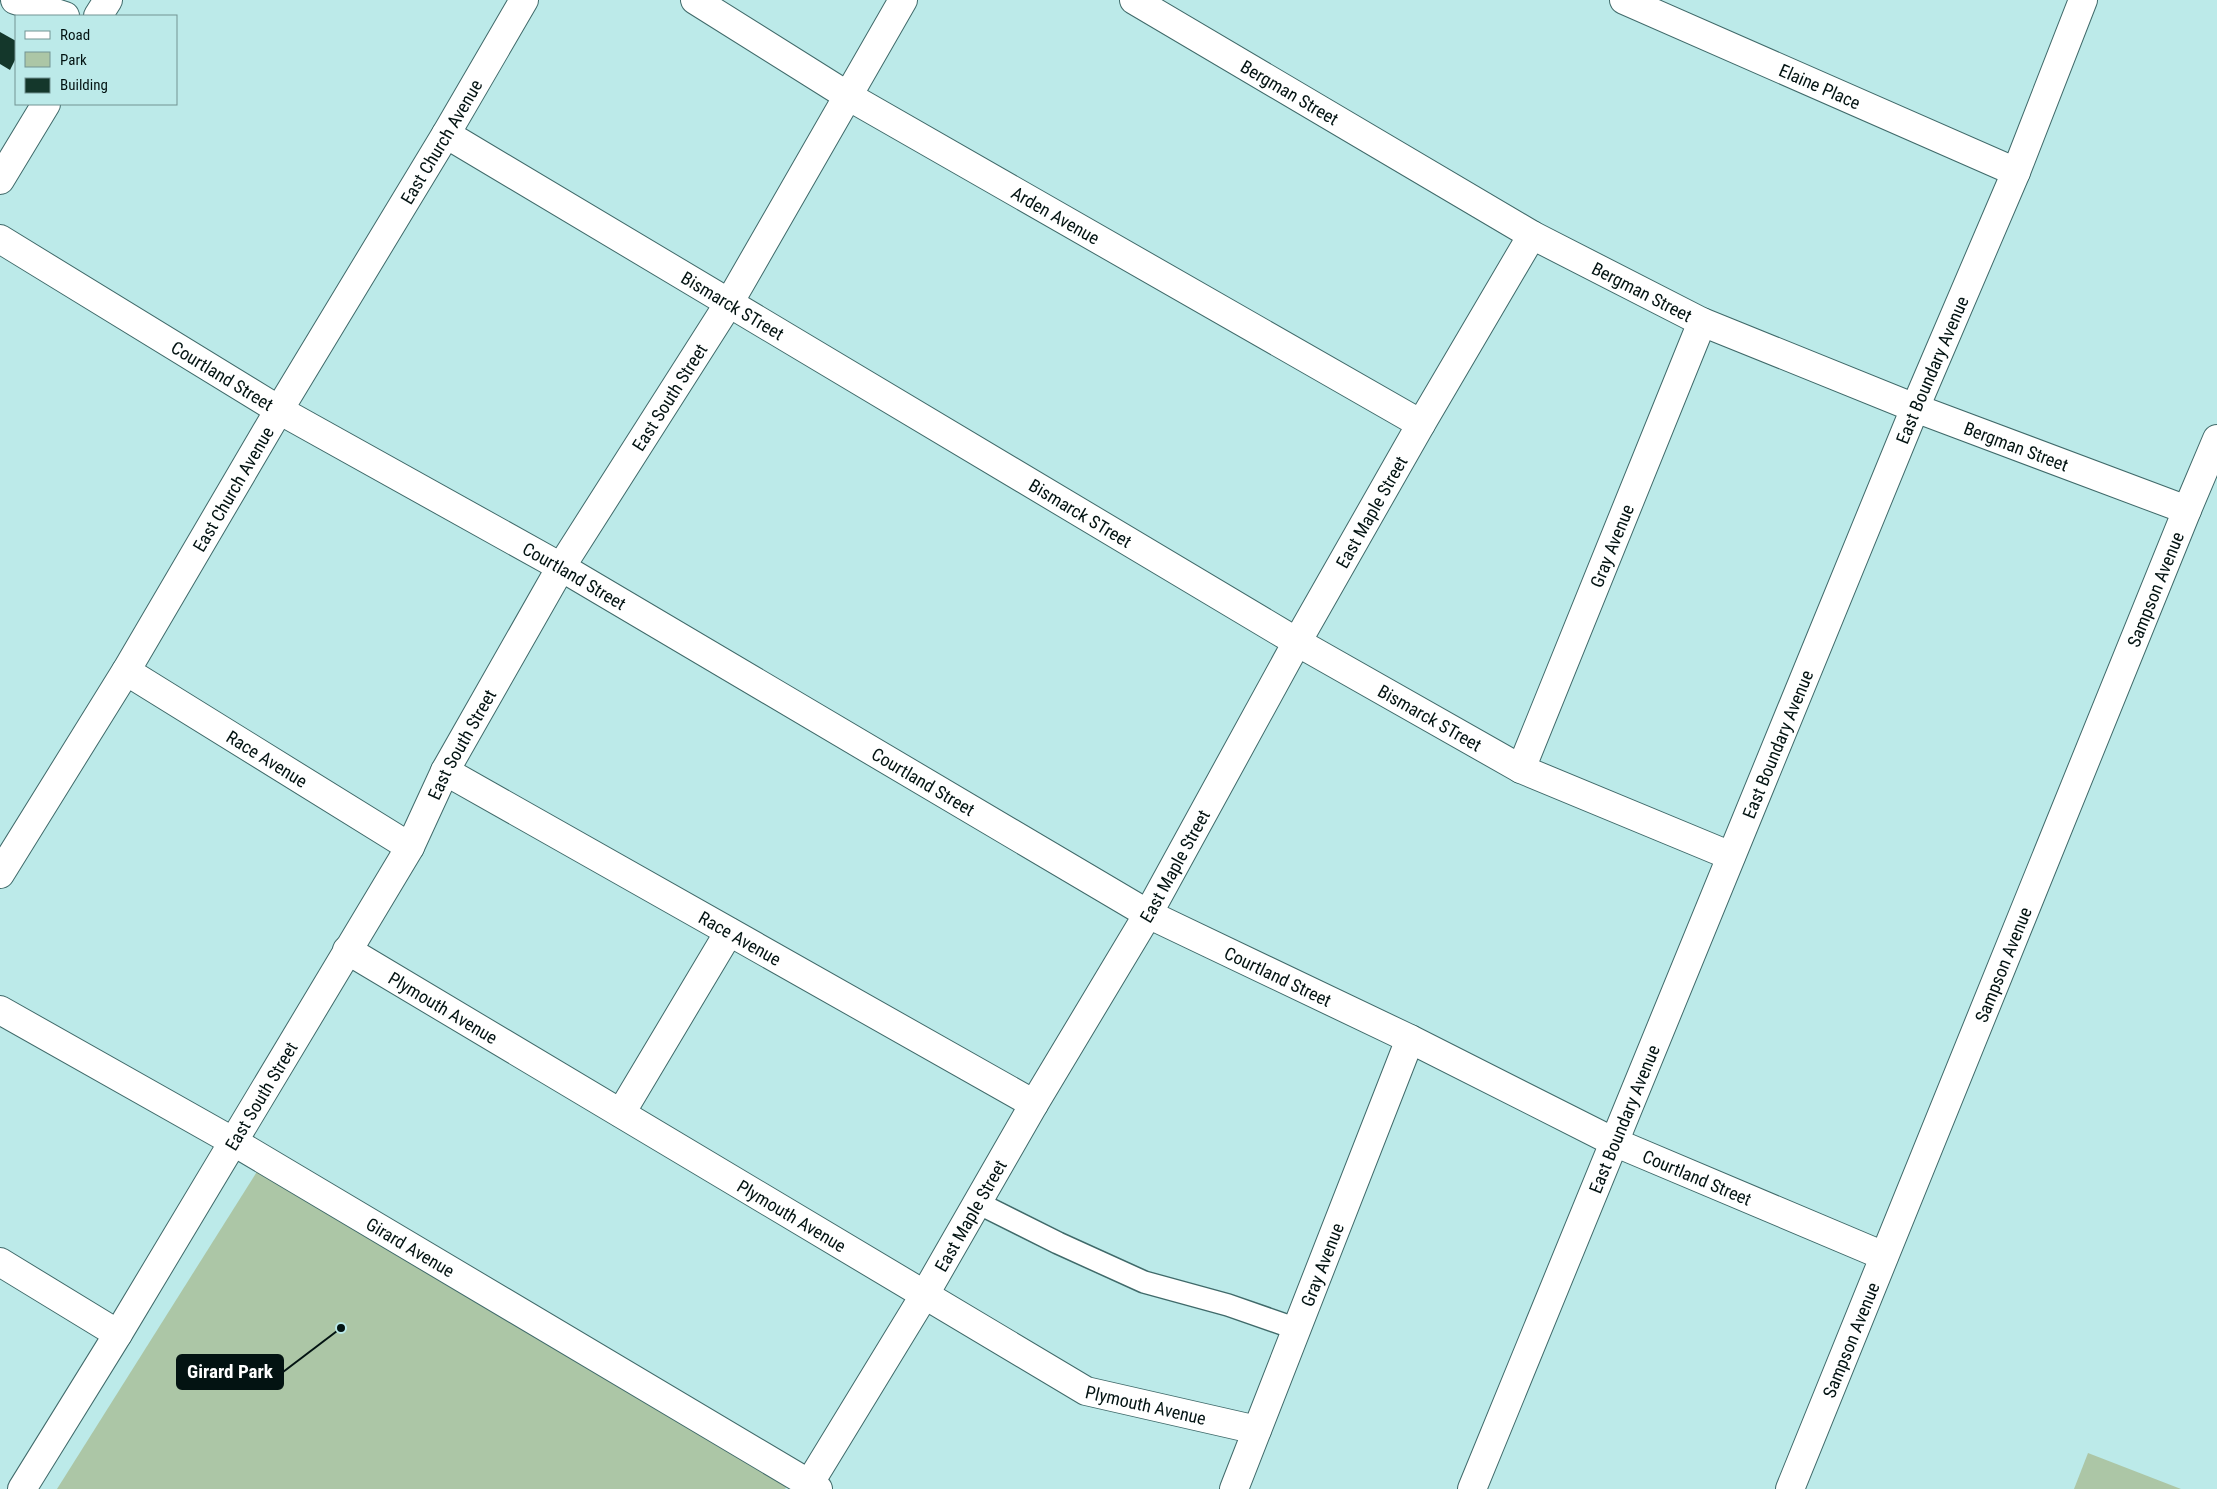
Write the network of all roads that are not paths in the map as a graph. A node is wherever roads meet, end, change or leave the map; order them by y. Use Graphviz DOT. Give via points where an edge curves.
graph roads {
  1 [pos="15,0"];
  2 [pos="108,0"];
  3 [pos="524,0"];
  4 [pos="695,0"];
  5 [pos="903,0"];
  6 [pos="1134,0"];
  7 [pos="1624,0"];
  8 [pos="2083,0"];
  9 [pos="62,15"];
  10 [pos="99,15"];
  11 [pos="848,96"];
  12 [pos="45,105"];
  13 [pos="446,134"];
  14 [pos="2016,172"];
  15 [pos="0,180"];
  16 [pos="1532,235"];
  17 [pos="0,239"];
  18 [pos="729,304"];
  19 [pos="1702,322"];
  20 [pos="1915,408"];
  21 [pos="279,410"];
  22 [pos="1421,424"];
  23 [pos="2217,439"];
  24 [pos="2187,510"];
  25 [pos="561,567"];
  26 [pos="1297,642"];
  27 [pos="126,670"];
  28 [pos="1521,769"];
  29 [pos="445,771"];
  30 [pos="410,846"];
  31 [pos="1731,856"];
  32 [pos="0,874"];
  33 [pos="1148,914"];
  34 [pos="729,932"];
  35 [pos="347,950"];
  36 [pos="0,1010"];
  37 [pos="1410,1039"];
  38 [pos="1034,1104"];
  39 [pos="621,1113"];
  40 [pos="234,1142"];
  41 [pos="1614,1142"];
  42 [pos="978,1202"];
  43 [pos="1884,1256"];
  44 [pos="0,1262"];
  45 [pos="925,1294"];
  46 [pos="1297,1329"];
  47 [pos="118,1334"];
  48 [pos="1257,1430"];
  49 [pos="811,1487"];
  50 [pos="22,1489"];
  51 [pos="1234,1489"];
  52 [pos="1472,1489"];
  53 [pos="1790,1489"];
  1 -- 9 [label="street"];
  2 -- 10 [label="street"];
  3 -- 13 [label="street, East Church Avenue"];
  4 -- 11 [label="street, Arden Avenue"];
  5 -- 11 [label="street, East South Street"];
  6 -- 16 [label="street, Bergman Street"];
  7 -- 14 [label="street, Elaine Place"];
  8 -- 14 [label="street, East Boundary Avenue"];
  11 -- 18 [label="street, East South Street"];
  11 -- 22 [label="street, Arden Avenue"];
  12 -- 15 [label="street"];
  13 -- 18 [label="street, Bismarck STreet"];
  13 -- 21 [label="street, East Church Avenue"];
  14 -- 20 [label="street, East Boundary Avenue"];
  16 -- 19 [label="street, Bergman Street"];
  16 -- 22 [label="street, East Maple Street"];
  17 -- 21 [label="street, Courtland Street"];
  18 -- 25 [label="street, East South Street"];
  18 -- 26 [label="street, Bismarck STreet"];
  19 -- 20 [label="street, Bergman Street"];
  19 -- 28 [label="street, Gray Avenue"];
  20 -- 24 [label="street, Bergman Street"];
  20 -- 31 [label="street, East Boundary Avenue"];
  21 -- 25 [label="street, Courtland Street"];
  21 -- 27 [label="street, East Church Avenue"];
  22 -- 26 [label="street, East Maple Street"];
  23 -- 24 [label="street, Sampson Avenue"];
  24 -- 43 [label="street, Sampson Avenue"];
  25 -- 29 [label="street, East South Street"];
  25 -- 33 [label="street, Courtland Street"];
  26 -- 28 [label="street, Bismarck STreet"];
  26 -- 33 [label="street, East Maple Street"];
  27 -- 30 [label="street, Race Avenue"];
  27 -- 32 [label="street, East Church Avenue"];
  28 -- 31 [label="street, Bismarck STreet"];
  29 -- 30 [label="street, East South Street"];
  29 -- 34 [label="street, Race Avenue"];
  30 -- 35 [label="street, East South Street"];
  31 -- 41 [label="street, East Boundary Avenue"];
  33 -- 37 [label="street, Courtland Street"];
  33 -- 38 [label="street, East Maple Street"];
  34 -- 38 [label="street, Race Avenue"];
  34 -- 39 [label="street"];
  35 -- 39 [label="street, Plymouth Avenue"];
  35 -- 40 [label="street, East South Street"];
  36 -- 40 [label="street, Girard Avenue"];
  37 -- 41 [label="street, Courtland Street"];
  37 -- 46 [label="street, Gray Avenue"];
  38 -- 42 [label="street, East Maple Street"];
  39 -- 45 [label="street, Plymouth Avenue"];
  40 -- 47 [label="street, East South Street"];
  40 -- 49 [label="street, Girard Avenue"];
  41 -- 43 [label="street, Courtland Street"];
  41 -- 52 [label="street, East Boundary Avenue"];
  42 -- 45 [label="street, East Maple Street"];
  42 -- 46 [label="lane" via="1144,1282 1228,1305"];
  43 -- 53 [label="street, Sampson Avenue"];
  44 -- 47 [label="street"];
  45 -- 48 [label="street, Plymouth Avenue" via="1086,1391"];
  45 -- 49 [label="street, East Maple Street"];
  46 -- 48 [label="street, Gray Avenue"];
  47 -- 50 [label="street, East South Street"];
  48 -- 51 [label="street, Gray Avenue"];
}
